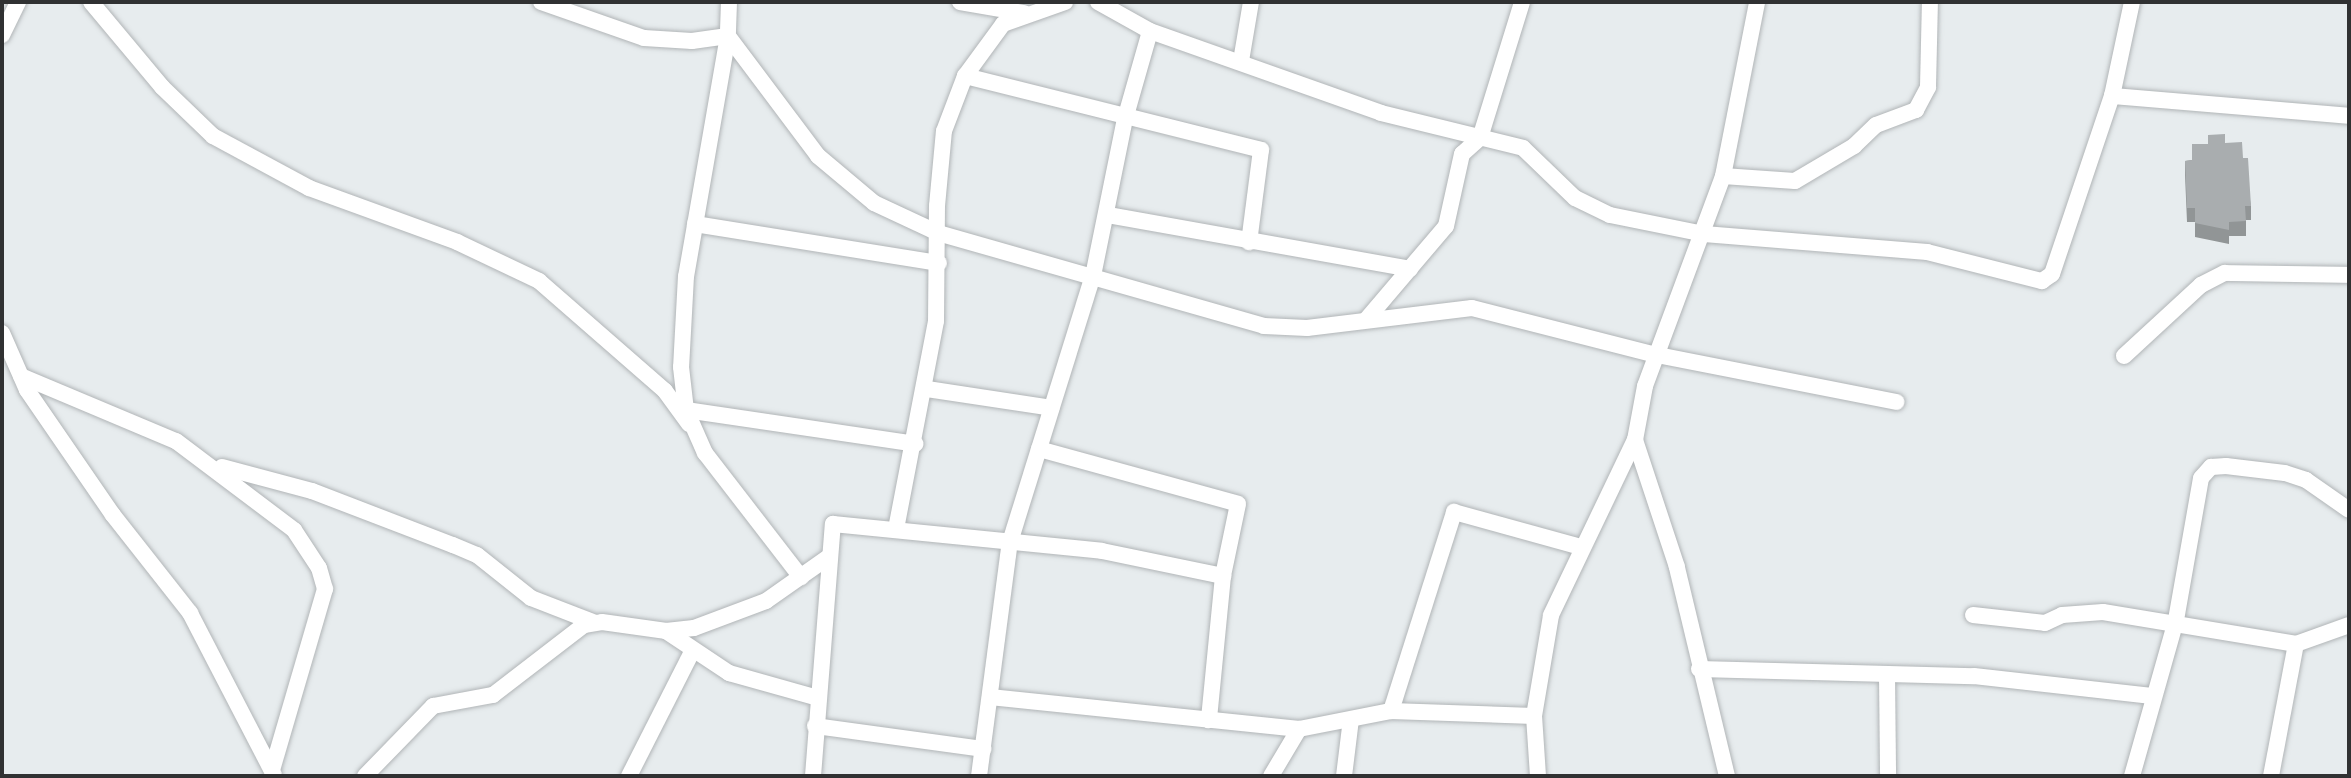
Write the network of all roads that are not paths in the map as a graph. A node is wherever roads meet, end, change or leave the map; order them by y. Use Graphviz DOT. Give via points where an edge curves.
graph roads {
  1 [pos="18,2"];
  2 [pos="91,2"];
  3 [pos="541,2"];
  4 [pos="729,2"];
  5 [pos="960,2"];
  6 [pos="1065,2"];
  7 [pos="1098,2"];
  8 [pos="1251,2"];
  9 [pos="1522,2"];
  10 [pos="1757,2"];
  11 [pos="1930,2"];
  12 [pos="2132,2"];
  13 [pos="1024,13"];
  14 [pos="3,28"];
  15 [pos="1150,31"];
  16 [pos="728,36"];
  17 [pos="1241,61"];
  18 [pos="965,76"];
  19 [pos="2112,96"];
  20 [pos="2349,116"];
  21 [pos="1125,119"];
  22 [pos="1480,138"];
  23 [pos="1723,176"];
  24 [pos="1108,215"];
  25 [pos="695,224"];
  26 [pos="938,233"];
  27 [pos="1704,234"];
  28 [pos="1249,242"];
  29 [pos="939,263"];
  30 [pos="1410,269"];
  31 [pos="2349,275"];
  32 [pos="1093,276"];
  33 [pos="1366,320"];
  34 [pos="2,333"];
  35 [pos="1657,355"];
  36 [pos="2124,356"];
  37 [pos="21,376"];
  38 [pos="927,389"];
  39 [pos="1896,402"];
  40 [pos="1052,408"];
  41 [pos="687,417"];
  42 [pos="1635,440"];
  43 [pos="915,444"];
  44 [pos="1039,449"];
  45 [pos="215,465"];
  46 [pos="2349,510"];
  47 [pos="896,529"];
  48 [pos="1010,542"];
  49 [pos="1581,547"];
  50 [pos="830,556"];
  51 [pos="1223,576"];
  52 [pos="801,577"];
  53 [pos="1973,615"];
  54 [pos="2176,620"];
  55 [pos="593,622"];
  56 [pos="2349,625"];
  57 [pos="666,631"];
  58 [pos="2296,644"];
  59 [pos="693,650"];
  60 [pos="1699,669"];
  61 [pos="1887,674"];
  62 [pos="2152,696"];
  63 [pos="990,697"];
  64 [pos="818,698"];
  65 [pos="1391,711"];
  66 [pos="1534,716"];
  67 [pos="1351,719"];
  68 [pos="1209,720"];
  69 [pos="815,726"];
  70 [pos="1299,729"];
  71 [pos="983,749"];
  72 [pos="273,773"];
  73 [pos="365,776"];
  74 [pos="629,776"];
  75 [pos="813,776"];
  76 [pos="979,776"];
  77 [pos="1271,776"];
  78 [pos="1344,776"];
  79 [pos="1538,776"];
  80 [pos="1727,776"];
  81 [pos="1888,776"];
  82 [pos="2132,776"];
  83 [pos="2271,776"];
  1 -- 14 [label="street"];
  2 -- 41 [label="street" via="162,87 213,136 309,188 457,242 539,281 665,391"];
  3 -- 16 [label="street" via="644,38 692,41"];
  4 -- 16 [label="street"];
  5 -- 13 [label="street"];
  6 -- 13 [label="street"];
  7 -- 15 [label="street"];
  8 -- 17 [label="street"];
  9 -- 22 [label="street"];
  10 -- 23 [label="street"];
  11 -- 23 [label="street" via="1928,87 1916,110 1876,125 1854,146 1795,181"];
  12 -- 19 [label="street"];
  13 -- 18 [label="street" via="1003,24"];
  15 -- 17 [label="street"];
  15 -- 21 [label="street"];
  16 -- 25 [label="street"];
  16 -- 26 [label="street" via="818,156 874,203"];
  17 -- 22 [label="street" via="1381,113"];
  18 -- 21 [label="street"];
  18 -- 26 [label="street" via="944,131"];
  19 -- 20 [label="street"];
  19 -- 27 [label="street" via="2047,280 1927,252"];
  21 -- 24 [label="street"];
  21 -- 28 [label="street" via="1261,150"];
  22 -- 27 [label="street" via="1523,148 1587,207"];
  22 -- 30 [label="street" via="1462,154 1446,226"];
  23 -- 27 [label="street"];
  24 -- 28 [label="street"];
  24 -- 32 [label="street"];
  25 -- 29 [label="street"];
  25 -- 41 [label="street" via="682,322"];
  26 -- 29 [label="street"];
  26 -- 32 [label="street"];
  27 -- 35 [label="street"];
  28 -- 30 [label="street"];
  29 -- 38 [label="street"];
  30 -- 33 [label="street"];
  31 -- 36 [label="street" via="2225,273 2201,285"];
  32 -- 33 [label="street" via="1274,328"];
  32 -- 40 [label="street"];
  33 -- 35 [label="street" via="1472,308"];
  34 -- 37 [label="street"];
  35 -- 39 [label="street"];
  35 -- 42 [label="street"];
  37 -- 45 [label="street" via="176,441"];
  37 -- 72 [label="street" via="113,515 190,613"];
  38 -- 40 [label="street"];
  38 -- 43 [label="street"];
  40 -- 44 [label="street"];
  41 -- 43 [label="street"];
  41 -- 52 [label="street"];
  42 -- 49 [label="street"];
  42 -- 60 [label="street" via="1677,567"];
  43 -- 47 [label="street"];
  44 -- 48 [label="street"];
  44 -- 51 [label="street" via="1235,500 1238,508"];
  45 -- 55 [label="street" via="312,491 453,545 477,555 531,598"];
  45 -- 72 [label="street" via="294,530 325,589"];
  46 -- 54 [label="street" via="2306,480 2285,473 2211,467 2201,478"];
  47 -- 48 [label="street"];
  47 -- 50 [label="street" via="833,524"];
  48 -- 51 [label="street" via="1140,557"];
  48 -- 63 [label="street"];
  49 -- 65 [label="street" via="1454,512"];
  49 -- 66 [label="street" via="1551,615"];
  50 -- 52 [label="street"];
  50 -- 64 [label="street"];
  51 -- 68 [label="street"];
  52 -- 57 [label="street" via="738,615"];
  53 -- 54 [label="street" via="2045,623 2093,611"];
  54 -- 58 [label="street"];
  54 -- 62 [label="street"];
  55 -- 57 [label="street"];
  55 -- 73 [label="street" via="493,695 433,706"];
  56 -- 58 [label="street"];
  57 -- 59 [label="street"];
  58 -- 83 [label="street"];
  59 -- 64 [label="street" via="756,684"];
  59 -- 74 [label="street"];
  60 -- 61 [label="street"];
  60 -- 80 [label="street"];
  61 -- 62 [label="street" via="1974,676"];
  61 -- 81 [label="street"];
  62 -- 82 [label="street"];
  63 -- 68 [label="street"];
  63 -- 71 [label="street"];
  64 -- 69 [label="street"];
  65 -- 66 [label="street"];
  65 -- 67 [label="street"];
  66 -- 79 [label="street"];
  67 -- 70 [label="street"];
  67 -- 78 [label="street"];
  68 -- 70 [label="street"];
  69 -- 71 [label="street"];
  69 -- 75 [label="street"];
  70 -- 77 [label="street"];
  71 -- 76 [label="street"];
}
